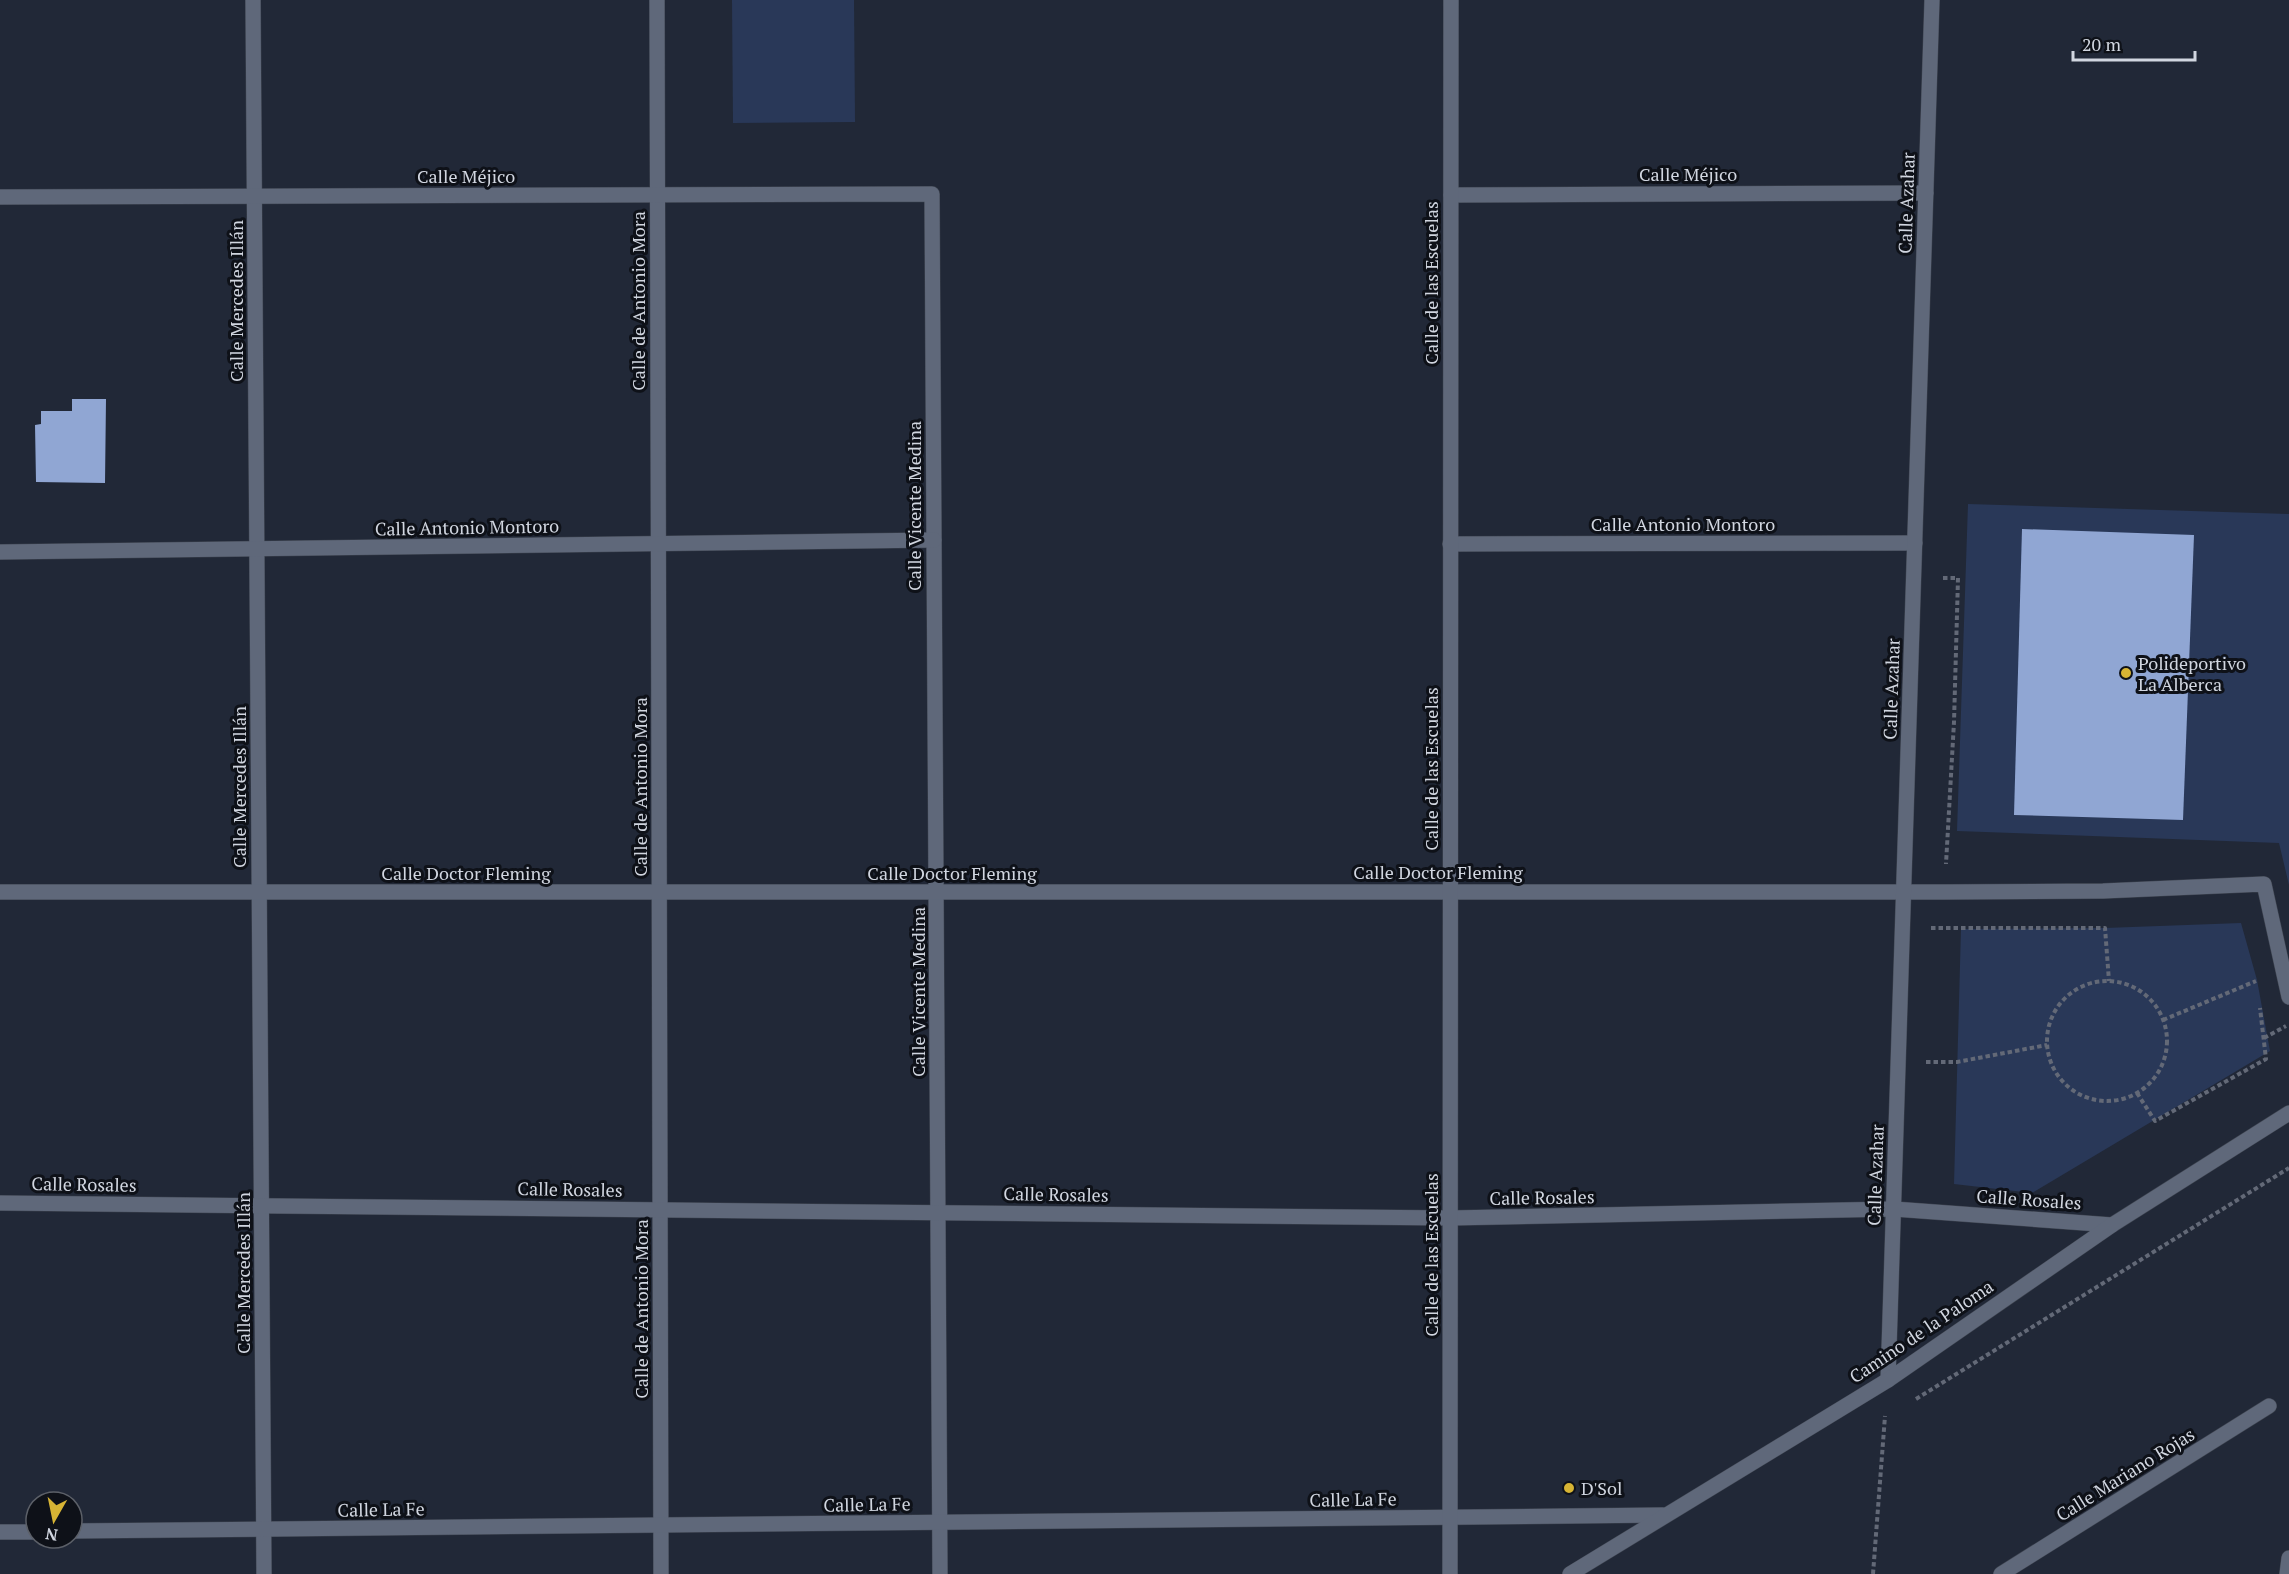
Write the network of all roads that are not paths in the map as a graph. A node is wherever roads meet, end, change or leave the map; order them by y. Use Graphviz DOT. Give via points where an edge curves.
graph roads {
  1 [pos="253,0"];
  2 [pos="657,0"];
  3 [pos="1451,0"];
  4 [pos="1932,0"];
  5 [pos="1926,193"];
  6 [pos="932,194"];
  7 [pos="658,195"];
  8 [pos="1451,195"];
  9 [pos="255,196"];
  10 [pos="0,197"];
  11 [pos="934,540"];
  12 [pos="1915,543"];
  13 [pos="658,544"];
  14 [pos="1450,544"];
  15 [pos="257,549"];
  16 [pos="0,552"];
  17 [pos="0,892"];
  18 [pos="260,892"];
  19 [pos="659,892"];
  20 [pos="936,892"];
  21 [pos="1450,892"];
  22 [pos="1904,892"];
  23 [pos="2289,997"];
  24 [pos="2289,1113"];
  25 [pos="0,1203"];
  26 [pos="262,1205"];
  27 [pos="1894,1209"];
  28 [pos="660,1210"];
  29 [pos="938,1212"];
  30 [pos="1450,1218"];
  31 [pos="2112,1225"];
  32 [pos="1888,1380"];
  33 [pos="2270,1406"];
  34 [pos="1663,1515"];
  35 [pos="1450,1518"];
  36 [pos="940,1522"];
  37 [pos="661,1526"];
  38 [pos="264,1529"];
  39 [pos="84,1531"];
  40 [pos="0,1532"];
  41 [pos="24,1532"];
  42 [pos="2289,1558"];
  43 [pos="264,1574"];
  44 [pos="661,1574"];
  45 [pos="940,1574"];
  46 [pos="1450,1574"];
  47 [pos="1570,1574"];
  48 [pos="2001,1574"];
  49 [pos="2287,1574"];
  1 -- 9 [label="street, Calle Mercedes Illán"];
  2 -- 7 [label="street, Calle de Antonio Mora"];
  3 -- 8 [label="street, Calle de las Escuelas"];
  4 -- 5 [label="street, Calle Azahar"];
  5 -- 8 [label="street, Calle Méjico"];
  5 -- 12 [label="street, Calle Azahar"];
  6 -- 7 [label="street, Calle Méjico"];
  6 -- 11 [label="street, Calle Vicente Medina"];
  7 -- 9 [label="street, Calle Méjico"];
  7 -- 13 [label="street, Calle de Antonio Mora"];
  8 -- 14 [label="street, Calle de las Escuelas"];
  9 -- 10 [label="street, Calle Méjico"];
  9 -- 15 [label="street, Calle Mercedes Illán"];
  11 -- 13 [label="street, Calle Antonio Montoro"];
  11 -- 20 [label="street, Calle Vicente Medina"];
  12 -- 14 [label="street, Calle Antonio Montoro"];
  12 -- 22 [label="street, Calle Azahar"];
  13 -- 15 [label="street, Calle Antonio Montoro"];
  13 -- 19 [label="street, Calle de Antonio Mora"];
  14 -- 21 [label="street, Calle de las Escuelas"];
  15 -- 16 [label="street, Calle Antonio Montoro"];
  15 -- 18 [label="street, Calle Mercedes Illán"];
  17 -- 18 [label="street, Calle Doctor Fleming"];
  18 -- 19 [label="street, Calle Doctor Fleming"];
  18 -- 26 [label="street, Calle Mercedes Illán"];
  19 -- 20 [label="street, Calle Doctor Fleming"];
  19 -- 28 [label="street, Calle de Antonio Mora"];
  20 -- 21 [label="street, Calle Doctor Fleming"];
  20 -- 29 [label="street, Calle Vicente Medina"];
  21 -- 22 [label="street, Calle Doctor Fleming"];
  21 -- 30 [label="street, Calle de las Escuelas"];
  22 -- 23 [label="street, Calle Doctor Fleming" via="2103,891 2264,884"];
  22 -- 27 [label="street, Calle Azahar"];
  24 -- 31 [label="street, Camino de la Paloma"];
  25 -- 26 [label="street, Calle Rosales"];
  26 -- 28 [label="street, Calle Rosales"];
  26 -- 38 [label="street, Calle Mercedes Illán"];
  27 -- 30 [label="street, Calle Rosales"];
  27 -- 31 [label="street, Calle Rosales"];
  27 -- 32 [label="street, Calle Azahar"];
  28 -- 29 [label="street, Calle Rosales"];
  28 -- 37 [label="street, Calle de Antonio Mora"];
  29 -- 30 [label="street, Calle Rosales"];
  29 -- 36 [label="street, Calle Vicente Medina"];
  30 -- 35 [label="street, Calle de las Escuelas"];
  31 -- 32 [label="street, Camino de la Paloma"];
  32 -- 34 [label="street, Camino de la Paloma"];
  33 -- 48 [label="street, Calle Mariano Rojas"];
  34 -- 35 [label="street, Calle La Fe"];
  34 -- 47 [label="street, Camino de la Paloma"];
  35 -- 36 [label="street, Calle La Fe"];
  35 -- 46 [label="street, Calle de las Escuelas"];
  36 -- 37 [label="street, Calle La Fe"];
  36 -- 45 [label="street, Calle Vicente Medina"];
  37 -- 38 [label="street, Calle La Fe"];
  37 -- 44 [label="street, Calle de Antonio Mora"];
  38 -- 39 [label="street, Calle La Fe"];
  38 -- 43 [label="street, Calle Mercedes Illán"];
  40 -- 41 [label="street"];
  42 -- 49 [label="street"];
}
